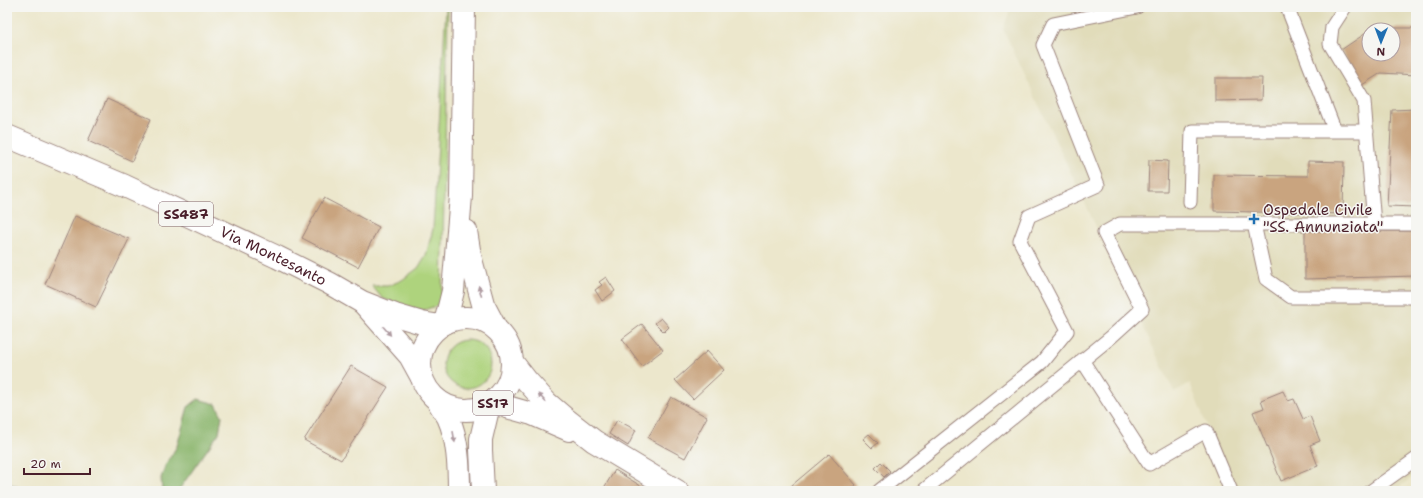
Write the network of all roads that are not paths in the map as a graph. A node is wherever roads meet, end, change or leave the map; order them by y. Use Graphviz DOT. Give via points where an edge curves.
graph roads {
  1 [pos="464,7"];
  2 [pos="1137,7"];
  3 [pos="1287,7"];
  4 [pos="1345,7"];
  5 [pos="1335,131"];
  6 [pos="1367,131"];
  7 [pos="7,136"];
  8 [pos="461,196"];
  9 [pos="1190,202"];
  10 [pos="1254,224"];
  11 [pos="1374,224"];
  12 [pos="1416,224"];
  13 [pos="1416,297"];
  14 [pos="362,302"];
  15 [pos="443,324"];
  16 [pos="495,327"];
  17 [pos="1082,360"];
  18 [pos="513,363"];
  19 [pos="421,376"];
  20 [pos="438,402"];
  21 [pos="491,404"];
  22 [pos="594,441"];
  23 [pos="1416,459"];
  24 [pos="459,491"];
  25 [pos="483,491"];
  26 [pos="677,491"];
  27 [pos="879,491"];
  28 [pos="923,491"];
  29 [pos="1232,491"];
  30 [pos="1372,491"];
  1 -- 8 [label="main road, SS17"];
  2 -- 27 [label="lane" via="1052,24 1043,46 1098,185 1029,216 1020,241 1067,331 1042,362"];
  3 -- 5 [label="lane"];
  4 -- 6 [label="lane" via="1332,27 1330,44 1364,101"];
  5 -- 6 [label="lane"];
  5 -- 9 [label="lane" via="1192,131"];
  6 -- 11 [label="lane"];
  7 -- 14 [label="main road, Via Montesanto / SS487" via="125,186 277,257"];
  8 -- 15 [label="main road, SS17" via="453,291"];
  16 -- 8 [label="main road, SS17, one-way" via="483,304 470,256"];
  10 -- 11 [label="lane"];
  10 -- 13 [label="lane" via="1266,279 1290,297"];
  10 -- 17 [label="lane" via="1120,224 1104,233 1142,309"];
  11 -- 12 [label="lane"];
  14 -- 15 [label="main road, Via Montesanto / SS487" via="422,323"];
  14 -- 19 [label="main road, Via Montesanto / SS487, one-way" via="410,356"];
  15 -- 16 [label="main road, SS17" via="457,318 470,318"];
  15 -- 19 [label="main road, SS17" via="425,342 420,359"];
  16 -- 18 [label="main road, SS17" via="511,349"];
  17 -- 28 [label="lane"];
  17 -- 29 [label="lane" via="1148,464 1206,431"];
  18 -- 21 [label="main road, SS17" via="508,385 502,395"];
  22 -- 18 [label="main road, one-way" via="546,402"];
  19 -- 20 [label="main road, SS17" via="430,394"];
  20 -- 21 [label="main road, SS17" via="463,411 476,410"];
  20 -- 24 [label="main road, SS17, one-way" via="448,417 452,430"];
  21 -- 22 [label="main road" via="532,414"];
  21 -- 25 [label="main road, SS17" via="481,439"];
  22 -- 26 [label="main road"];
  23 -- 30 [label="lane"];
}
